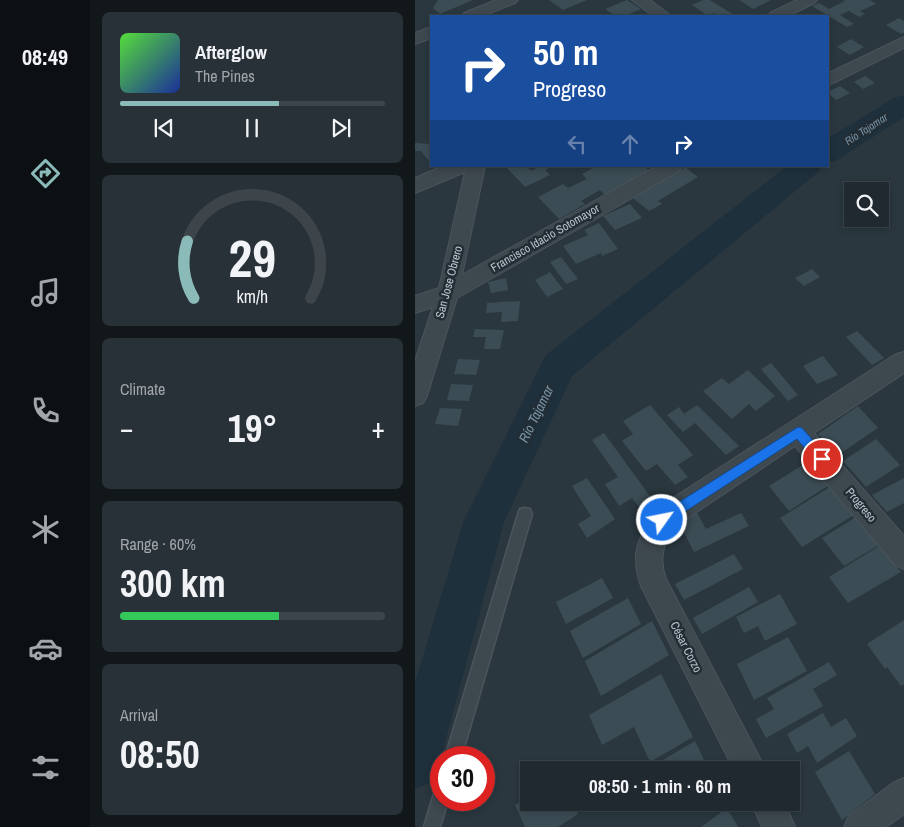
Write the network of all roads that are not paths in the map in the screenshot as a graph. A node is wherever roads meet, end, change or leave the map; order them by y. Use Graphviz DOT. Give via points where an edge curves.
graph roads {
  1 [pos="511,0"];
  2 [pos="640,0"];
  3 [pos="809,0"];
  4 [pos="473,15"];
  5 [pos="509,15"];
  6 [pos="662,15"];
  7 [pos="778,15"];
  8 [pos="430,32"];
  9 [pos="415,38"];
  10 [pos="904,42"];
  11 [pos="829,80"];
  12 [pos="459,167"];
  13 [pos="476,167"];
  14 [pos="670,167"];
  15 [pos="415,186"];
  16 [pos="448,293"];
  17 [pos="415,305"];
  18 [pos="904,361"];
  19 [pos="415,396"];
  20 [pos="798,432"];
  21 [pos="525,514"];
  22 [pos="904,556"];
  23 [pos="457,746"];
  24 [pos="745,761"];
  25 [pos="904,794"];
  26 [pos="437,811"];
  27 [pos="771,811"];
  28 [pos="432,827"];
  29 [pos="779,827"];
  30 [pos="860,827"];
  1 -- 4 [label="street"];
  1 -- 5 [label="street"];
  2 -- 6 [label="street"];
  3 -- 7 [label="street"];
  8 -- 9 [label="street"];
  10 -- 11 [label="street"];
  12 -- 15 [label="street"];
  13 -- 16 [label="street, San Jose Obrero"];
  14 -- 16 [label="street, Francisco Idacio Sotomayor"];
  16 -- 17 [label="street, Francisco Idacio Sotomayor"];
  16 -- 19 [label="street, San Jose Obrero"];
  18 -- 20 [label="street"];
  20 -- 22 [label="street, Progreso"];
  20 -- 24 [label="street, César Corzo" via="662,520 648,548 649,569 655,586"];
  21 -- 23 [label="lane"];
  25 -- 30 [label="street"];
  26 -- 28 [label="lane"];
  27 -- 29 [label="street"];
}
